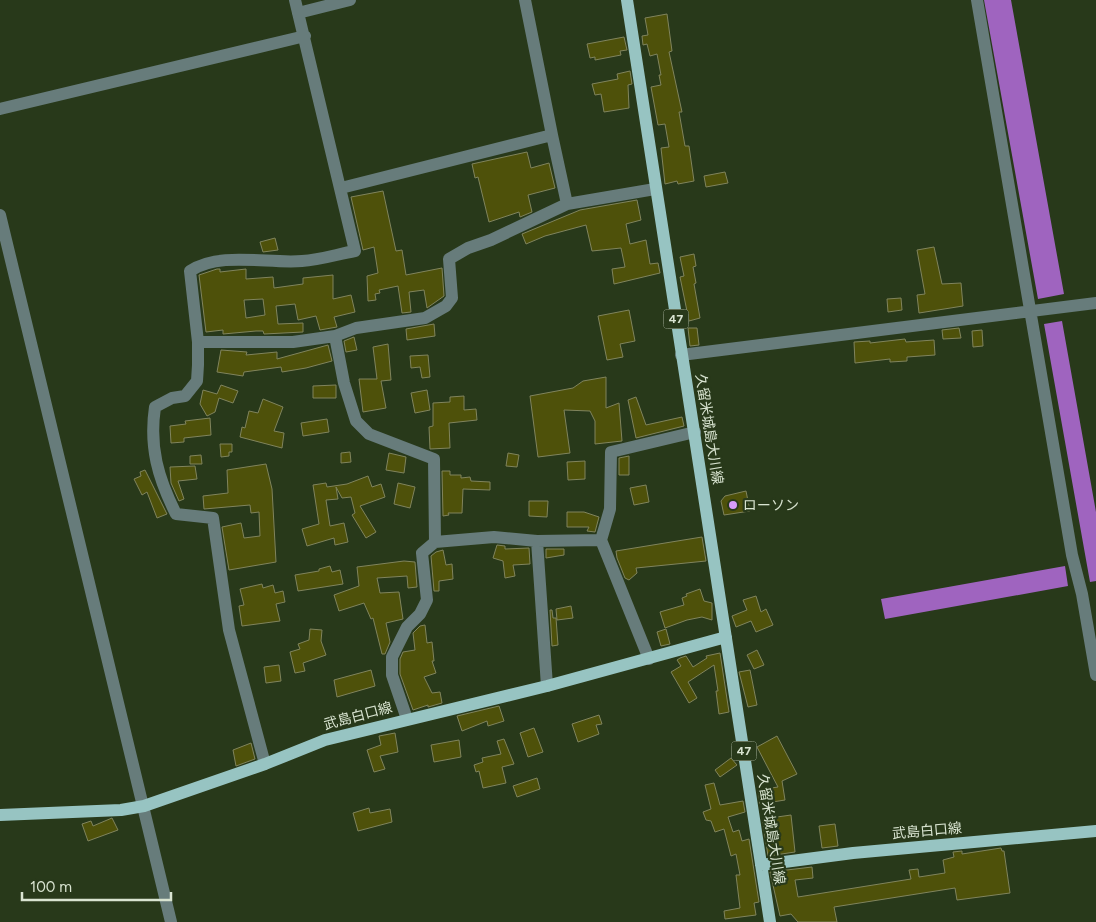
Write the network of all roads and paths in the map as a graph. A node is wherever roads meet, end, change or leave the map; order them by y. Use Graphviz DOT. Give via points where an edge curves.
graph roads {
  1 [pos="295,0"];
  2 [pos="350,0"];
  3 [pos="526,0"];
  4 [pos="627,0"];
  5 [pos="978,0"];
  6 [pos="298,13"];
  7 [pos="305,36"];
  8 [pos="0,109"];
  9 [pos="552,134"];
  10 [pos="341,188"];
  11 [pos="655,189"];
  12 [pos="567,204"];
  13 [pos="0,215"];
  14 [pos="1096,303"];
  15 [pos="1032,310"];
  16 [pos="335,336"];
  17 [pos="198,342"];
  18 [pos="681,355"];
  19 [pos="695,432"];
  20 [pos="600,540"];
  21 [pos="536,541"];
  22 [pos="435,542"];
  23 [pos="726,638"];
  24 [pos="649,659"];
  25 [pos="1096,675"];
  26 [pos="547,686"];
  27 [pos="407,719"];
  28 [pos="265,764"];
  29 [pos="144,806"];
  30 [pos="0,816"];
  31 [pos="1096,831"];
  32 [pos="762,864"];
  33 [pos="171,922"];
  34 [pos="769,922"];
  1 -- 6 [label="street"];
  2 -- 6 [label="street"];
  3 -- 9 [label="street"];
  4 -- 11 [label="main road, 久留米城島大川線 / 47"];
  5 -- 15 [label="street"];
  6 -- 7 [label="street"];
  7 -- 8 [label="street"];
  7 -- 10 [label="street"];
  9 -- 10 [label="street"];
  9 -- 12 [label="street"];
  10 -- 17 [label="street" via="355,251 304,261 237,260 201,264 190,271"];
  11 -- 12 [label="street"];
  11 -- 18 [label="main road, 久留米城島大川線 / 47"];
  12 -- 16 [label="street" via="449,259 452,298 446,306 425,318 356,328"];
  13 -- 29 [label="street"];
  14 -- 15 [label="street"];
  15 -- 18 [label="street"];
  15 -- 25 [label="street" via="1072,555"];
  16 -- 17 [label="street" via="293,342"];
  16 -- 22 [label="street" via="356,422 369,434 434,459"];
  17 -- 28 [label="street" via="197,381 185,396 172,398 155,407 153,448 167,496 176,514 213,518 229,630"];
  18 -- 19 [label="main road, 久留米城島大川線 / 47"];
  19 -- 20 [label="street" via="611,452 610,509"];
  19 -- 23 [label="main road, 久留米城島大川線 / 47"];
  20 -- 21 [label="street"];
  20 -- 24 [label="street"];
  21 -- 22 [label="street" via="494,537"];
  21 -- 26 [label="street"];
  22 -- 27 [label="street" via="422,553 427,600 420,614 406,627 392,658 392,675"];
  23 -- 24 [label="main road, 武島白口線"];
  23 -- 32 [label="main road, 久留米城島大川線 / 47"];
  24 -- 26 [label="main road, 武島白口線"];
  26 -- 27 [label="main road, 武島白口線"];
  27 -- 28 [label="main road, 武島白口線" via="325,740"];
  28 -- 29 [label="main road, 武島白口線"];
  29 -- 30 [label="main road, 武島白口線"];
  29 -- 33 [label="street"];
  31 -- 32 [label="main road, 武島白口線"];
  32 -- 34 [label="main road, 久留米城島大川線 / 47"];
}
